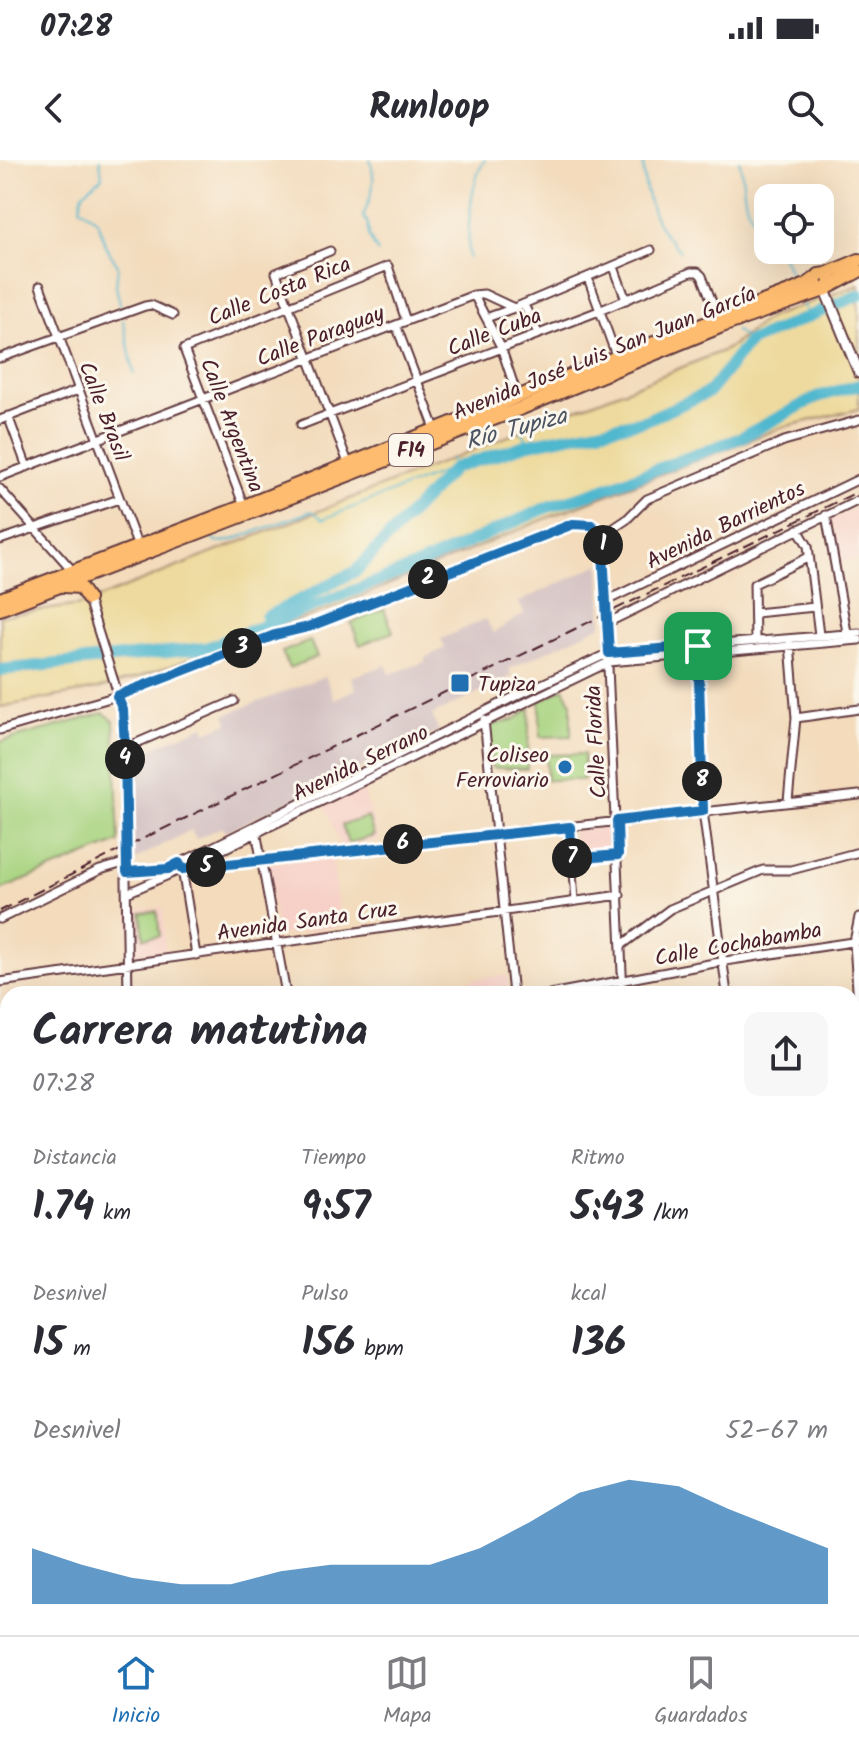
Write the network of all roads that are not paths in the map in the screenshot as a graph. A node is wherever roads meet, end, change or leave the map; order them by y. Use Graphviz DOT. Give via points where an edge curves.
graph roads {
  1 [pos="651,250"];
  2 [pos="330,251"];
  3 [pos="859,260"];
  4 [pos="614,267"];
  5 [pos="859,271"];
  6 [pos="588,278"];
  7 [pos="824,283"];
  8 [pos="40,286"];
  9 [pos="474,295"];
  10 [pos="626,300"];
  11 [pos="287,305"];
  12 [pos="524,305"];
  13 [pos="514,308"];
  14 [pos="599,311"];
  15 [pos="173,315"];
  16 [pos="486,318"];
  17 [pos="406,321"];
  18 [pos="720,322"];
  19 [pos="396,325"];
  20 [pos="538,333"];
  21 [pos="58,336"];
  22 [pos="501,347"];
  23 [pos="184,349"];
  24 [pos="0,358"];
  25 [pos="308,359"];
  26 [pos="619,362"];
  27 [pos="859,373"];
  28 [pos="417,380"];
  29 [pos="78,390"];
  30 [pos="202,400"];
  31 [pos="520,403"];
  32 [pos="329,414"];
  33 [pos="4,418"];
  34 [pos="859,420"];
  35 [pos="301,425"];
  36 [pos="437,435"];
  37 [pos="97,441"];
  38 [pos="27,467"];
  39 [pos="350,469"];
  40 [pos="0,477"];
  41 [pos="859,479"];
  42 [pos="0,489"];
  43 [pos="119,499"];
  44 [pos="859,500"];
  45 [pos="246,511"];
  46 [pos="826,515"];
  47 [pos="37,527"];
  48 [pos="798,529"];
  49 [pos="602,536"];
  50 [pos="0,540"];
  51 [pos="138,547"];
  52 [pos="807,558"];
  53 [pos="101,570"];
  54 [pos="74,571"];
  55 [pos="57,587"];
  56 [pos="0,599"];
  57 [pos="88,599"];
  58 [pos="606,601"];
  59 [pos="815,607"];
  60 [pos="0,609"];
  61 [pos="755,613"];
  62 [pos="607,623"];
  63 [pos="859,633"];
  64 [pos="819,635"];
  65 [pos="848,637"];
  66 [pos="755,640"];
  67 [pos="859,640"];
  68 [pos="790,642"];
  69 [pos="698,649"];
  70 [pos="609,658"];
  71 [pos="117,696"];
  72 [pos="234,701"];
  73 [pos="859,709"];
  74 [pos="484,718"];
  75 [pos="796,718"];
  76 [pos="0,730"];
  77 [pos="125,748"];
  78 [pos="859,795"];
  79 [pos="788,801"];
  80 [pos="703,811"];
  81 [pos="617,821"];
  82 [pos="570,827"];
  83 [pos="256,829"];
  84 [pos="494,834"];
  85 [pos="859,852"];
  86 [pos="618,855"];
  87 [pos="572,859"];
  88 [pos="262,860"];
  89 [pos="127,862"];
  90 [pos="180,866"];
  91 [pos="127,872"];
  92 [pos="714,890"];
  93 [pos="127,893"];
  94 [pos="620,895"];
  95 [pos="575,901"];
  96 [pos="504,910"];
  97 [pos="859,917"];
  98 [pos="0,919"];
  99 [pos="276,941"];
  100 [pos="857,942"];
  101 [pos="622,945"];
  102 [pos="196,955"];
  103 [pos="725,961"];
  104 [pos="127,965"];
  105 [pos="0,982"];
  106 [pos="623,982"];
  107 [pos="128,986"];
  108 [pos="284,986"];
  109 [pos="512,986"];
  110 [pos="599,986"];
  111 [pos="623,986"];
  112 [pos="727,986"];
  113 [pos="858,986"];
  1 -- 4 [label="street"];
  2 -- 11 [label="street" via="276,273"];
  3 -- 7 [label="highway, F14"];
  4 -- 6 [label="street"];
  4 -- 10 [label="street"];
  5 -- 7 [label="highway, F14"];
  6 -- 12 [label="street"];
  6 -- 14 [label="street"];
  7 -- 18 [label="highway, Avenida José Luis San Juan García / F14" via="806,285"];
  7 -- 27 [label="street"];
  8 -- 21 [label="street, Calle Brasil"];
  9 -- 13 [label="street" via="484,294"];
  9 -- 16 [label="street"];
  9 -- 17 [label="street, Calle Paraguay"];
  10 -- 14 [label="street, Calle Cuba"];
  10 -- 18 [label="street, Calle Cuba" via="698,272"];
  11 -- 17 [label="street, Calle Costa Rica" via="388,266"];
  11 -- 23 [label="street, Calle Costa Rica"];
  11 -- 25 [label="street"];
  12 -- 13 [label="street"];
  12 -- 20 [label="street"];
  13 -- 16 [label="street"];
  14 -- 20 [label="street, Calle Cuba"];
  14 -- 26 [label="street"];
  15 -- 21 [label="street" via="145,306"];
  16 -- 22 [label="street"];
  17 -- 19 [label="street, Calle Paraguay"];
  18 -- 26 [label="highway, Avenida José Luis San Juan García / F14"];
  19 -- 25 [label="street, Calle Paraguay"];
  19 -- 28 [label="street"];
  20 -- 22 [label="street, Calle Cuba"];
  21 -- 24 [label="street"];
  21 -- 29 [label="street, Calle Brasil"];
  22 -- 28 [label="street, Calle Cuba"];
  22 -- 31 [label="street"];
  23 -- 30 [label="street, Calle Argentina"];
  25 -- 30 [label="street, Calle Paraguay"];
  25 -- 32 [label="street"];
  26 -- 31 [label="highway, Avenida José Luis San Juan García / F14"];
  28 -- 32 [label="street, Calle Cuba"];
  28 -- 36 [label="street"];
  29 -- 33 [label="street"];
  29 -- 37 [label="street, Calle Brasil"];
  30 -- 37 [label="street, Calle Paraguay"];
  30 -- 45 [label="street, Calle Argentina"];
  31 -- 36 [label="highway, Avenida José Luis San Juan García / F14"];
  32 -- 35 [label="street, Calle Cuba"];
  32 -- 39 [label="street"];
  33 -- 38 [label="street"];
  34 -- 49 [label="street" via="784,441 647,499"];
  36 -- 39 [label="highway, Avenida José Luis San Juan García / F14"];
  37 -- 38 [label="street, Calle Paraguay"];
  37 -- 43 [label="street, Calle Brasil"];
  38 -- 40 [label="street, Calle Paraguay"];
  39 -- 45 [label="highway, Avenida José Luis San Juan García / F14"];
  41 -- 58 [label="street, Avenida Barrientos"];
  42 -- 47 [label="street"];
  43 -- 47 [label="street"];
  43 -- 51 [label="street, Calle Brasil"];
  44 -- 46 [label="street, Avenida Barrientos"];
  45 -- 51 [label="highway, Avenida José Luis San Juan García / F14"];
  45 -- 53 [label="highway, Avenida José Luis San Juan García / F14"];
  46 -- 48 [label="street, Avenida Barrientos"];
  46 -- 65 [label="street"];
  47 -- 50 [label="street"];
  47 -- 54 [label="street"];
  48 -- 52 [label="street" via="808,546"];
  48 -- 62 [label="street, Avenida Barrientos"];
  49 -- 58 [label="street, Calle Florida"];
  49 -- 71 [label="street" via="592,525 573,524"];
  51 -- 54 [label="highway, Avenida José Luis San Juan García / F14"];
  52 -- 59 [label="street"];
  52 -- 61 [label="street" via="754,584"];
  53 -- 55 [label="highway, Avenida José Luis San Juan García / F14"];
  53 -- 57 [label="highway" via="88,584"];
  54 -- 56 [label="highway, Avenida José Luis San Juan García / F14"];
  55 -- 57 [label="highway" via="80,587"];
  55 -- 60 [label="highway, Avenida José Luis San Juan García / F14"];
  57 -- 71 [label="street"];
  58 -- 62 [label="street, Calle Florida"];
  59 -- 61 [label="street"];
  59 -- 64 [label="street"];
  61 -- 66 [label="street"];
  62 -- 70 [label="street, Calle Florida"];
  63 -- 65 [label="street"];
  64 -- 65 [label="street"];
  64 -- 68 [label="street"];
  65 -- 67 [label="street"];
  65 -- 68 [label="street"];
  66 -- 68 [label="street"];
  66 -- 69 [label="street"];
  68 -- 69 [label="street"];
  68 -- 75 [label="street"];
  69 -- 70 [label="street"];
  69 -- 80 [label="street"];
  70 -- 74 [label="street, Avenida Serrano"];
  70 -- 81 [label="street, Calle Florida"];
  71 -- 76 [label="street"];
  71 -- 77 [label="street"];
  72 -- 77 [label="street"];
  73 -- 75 [label="street"];
  74 -- 83 [label="street, Avenida Serrano"];
  74 -- 84 [label="street"];
  75 -- 79 [label="street"];
  77 -- 89 [label="street"];
  78 -- 79 [label="street"];
  79 -- 80 [label="street"];
  80 -- 81 [label="street"];
  80 -- 92 [label="street"];
  81 -- 82 [label="street"];
  81 -- 86 [label="street, Calle Florida"];
  82 -- 84 [label="street"];
  82 -- 87 [label="street"];
  83 -- 88 [label="street"];
  83 -- 90 [label="street, Avenida Serrano"];
  84 -- 88 [label="street"];
  84 -- 96 [label="street"];
  85 -- 92 [label="street" via="791,870 763,870"];
  86 -- 87 [label="street"];
  86 -- 94 [label="street, Calle Florida"];
  87 -- 95 [label="street"];
  88 -- 90 [label="street"];
  88 -- 99 [label="street"];
  89 -- 91 [label="street"];
  89 -- 98 [label="street"];
  90 -- 91 [label="street, Avenida Serrano"];
  90 -- 93 [label="street, Avenida Serrano"];
  90 -- 102 [label="street"];
  91 -- 93 [label="street"];
  92 -- 101 [label="street" via="670,909"];
  92 -- 103 [label="street"];
  93 -- 104 [label="street"];
  94 -- 95 [label="street, Avenida Santa Cruz"];
  94 -- 101 [label="street, Calle Florida"];
  95 -- 96 [label="street, Avenida Santa Cruz"];
  96 -- 99 [label="street, Avenida Santa Cruz"];
  96 -- 109 [label="street"];
  97 -- 100 [label="street"];
  99 -- 102 [label="street, Avenida Santa Cruz"];
  99 -- 108 [label="street"];
  100 -- 103 [label="street, Calle Cochabamba"];
  100 -- 113 [label="street"];
  101 -- 106 [label="street, Calle Florida"];
  102 -- 104 [label="street, Avenida Santa Cruz"];
  103 -- 106 [label="street, Calle Cochabamba"];
  103 -- 112 [label="street"];
  104 -- 105 [label="street, Avenida Santa Cruz"];
  104 -- 107 [label="street"];
  106 -- 110 [label="street, Calle Cochabamba"];
  106 -- 111 [label="street, Calle Florida"];
}
